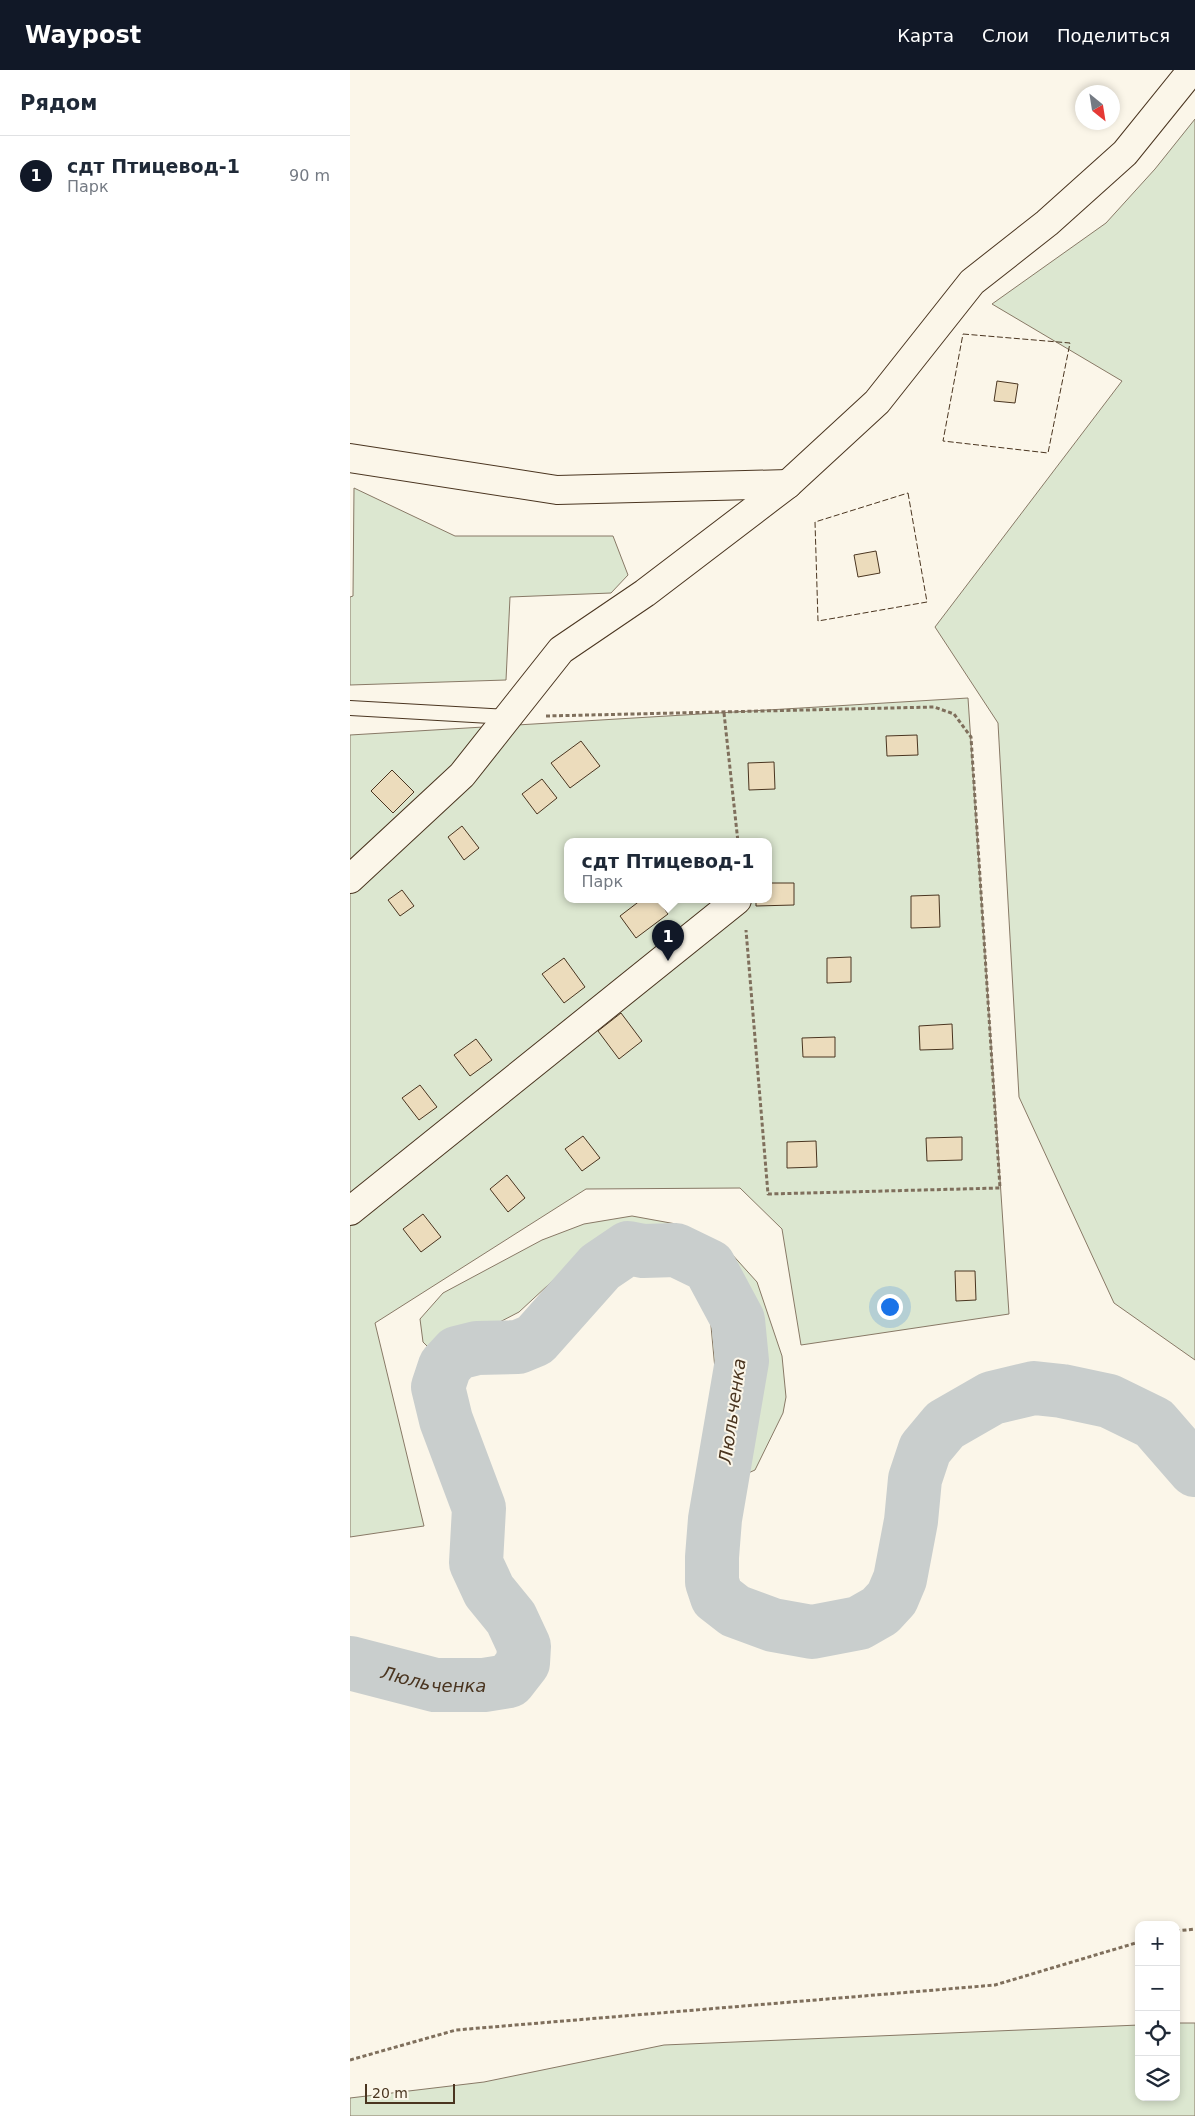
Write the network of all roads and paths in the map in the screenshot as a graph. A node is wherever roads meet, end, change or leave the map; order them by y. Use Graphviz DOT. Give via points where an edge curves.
graph roads {
  1 [pos="1192,70"];
  2 [pos="350,458"];
  3 [pos="788,484"];
  4 [pos="350,708"];
  5 [pos="724,713"];
  6 [pos="508,717"];
  7 [pos="738,838"];
  8 [pos="350,879"];
  9 [pos="733,903"];
  10 [pos="746,929"];
  11 [pos="350,1211"];
  12 [pos="1195,1929"];
  13 [pos="1180,1930"];
  14 [pos="1135,1943"];
  15 [pos="350,2060"];
  1 -- 3 [label="street" via="1125,153 1047,223 972,282 877,402"];
  2 -- 3 [label="street" via="557,490"];
  3 -- 6 [label="street" via="645,593 561,650"];
  4 -- 6 [label="lane"];
  5 -- 6 [label="path"];
  5 -- 7 [label="path"];
  5 -- 10 [label="path" via="934,708 954,714 971,737 1000,1188 768,1194"];
  6 -- 8 [label="street" via="462,775"];
  9 -- 11 [label="street"];
  12 -- 13 [label="path"];
  14 -- 15 [label="path" via="995,1985 456,2030"];
}
